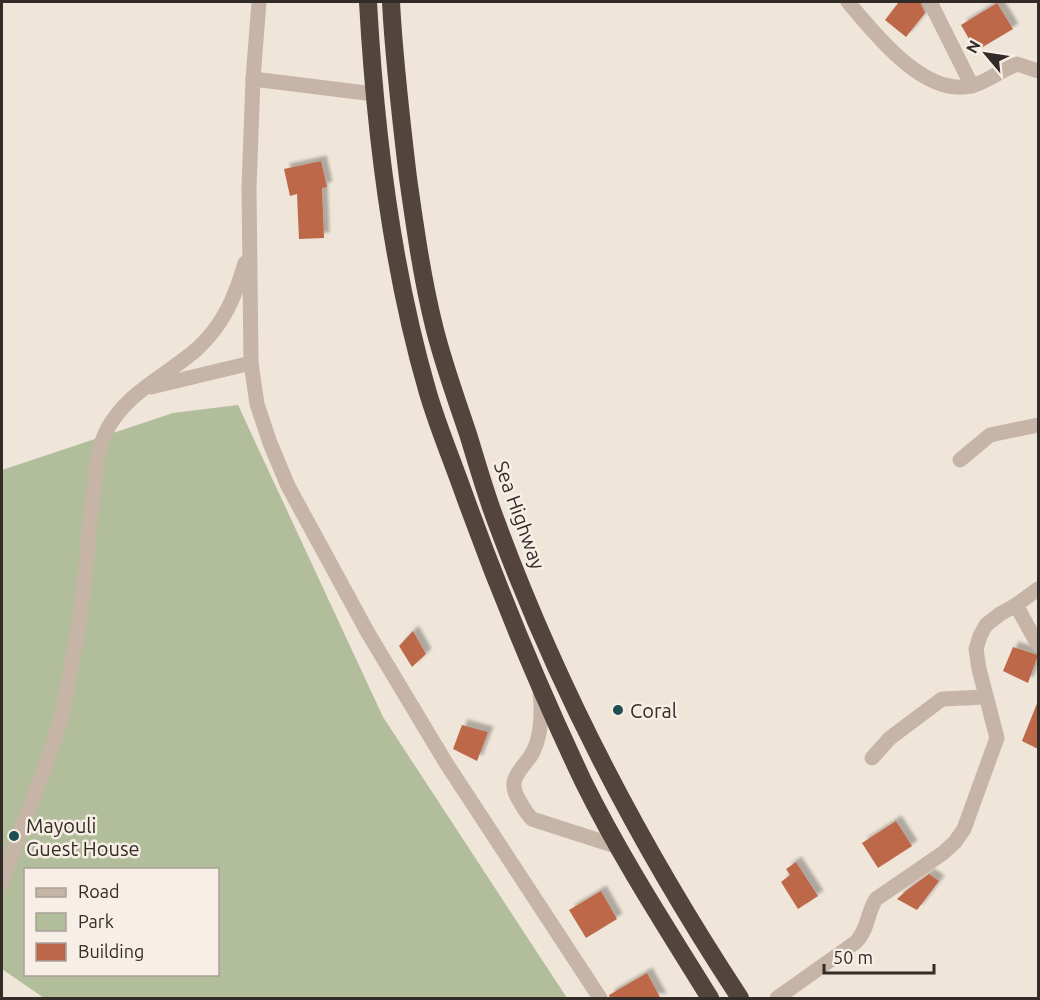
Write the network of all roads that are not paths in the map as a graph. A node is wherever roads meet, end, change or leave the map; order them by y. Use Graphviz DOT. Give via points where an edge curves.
graph roads {
  1 [pos="259,2"];
  2 [pos="368,2"];
  3 [pos="391,2"];
  4 [pos="848,2"];
  5 [pos="930,2"];
  6 [pos="1038,71"];
  7 [pos="253,79"];
  8 [pos="972,86"];
  9 [pos="374,94"];
  10 [pos="250,248"];
  11 [pos="251,363"];
  12 [pos="141,389"];
  13 [pos="1038,425"];
  14 [pos="960,460"];
  15 [pos="1038,589"];
  16 [pos="1016,605"];
  17 [pos="1038,645"];
  18 [pos="535,672"];
  19 [pos="986,697"];
  20 [pos="872,758"];
  21 [pos="619,847"];
  22 [pos="2,883"];
  23 [pos="600,999"];
  24 [pos="710,999"];
  25 [pos="740,999"];
  26 [pos="777,999"];
  1 -- 7 [label="street"];
  2 -- 9 [label="highway"];
  3 -- 25 [label="highway, Sea Highway" via="416,236 434,327 495,520 538,625 609,776 655,862"];
  4 -- 8 [label="street" via="874,33 918,73 941,85"];
  5 -- 8 [label="street"];
  6 -- 8 [label="street" via="1017,64"];
  7 -- 9 [label="street"];
  7 -- 10 [label="street"];
  9 -- 18 [label="highway" via="393,231 428,394 481,543"];
  10 -- 11 [label="street"];
  10 -- 12 [label="street" via="234,299 218,326 197,348"];
  11 -- 12 [label="street"];
  11 -- 23 [label="street" via="257,404 280,467 368,633 446,763"];
  12 -- 22 [label="street" via="115,417 99,453 77,637 65,699"];
  13 -- 14 [label="street" via="990,435"];
  15 -- 16 [label="street"];
  16 -- 17 [label="street"];
  16 -- 19 [label="street" via="986,625 980,636 976,649"];
  18 -- 21 [label="highway" via="584,782"];
  18 -- 21 [label="street" via="541,700 540,727 533,751 513,781 513,791 532,819"];
  19 -- 20 [label="street" via="942,699 890,738"];
  19 -- 26 [label="street" via="997,738 964,829 955,842 876,899 865,930 856,942"];
  21 -- 24 [label="highway"];
}
